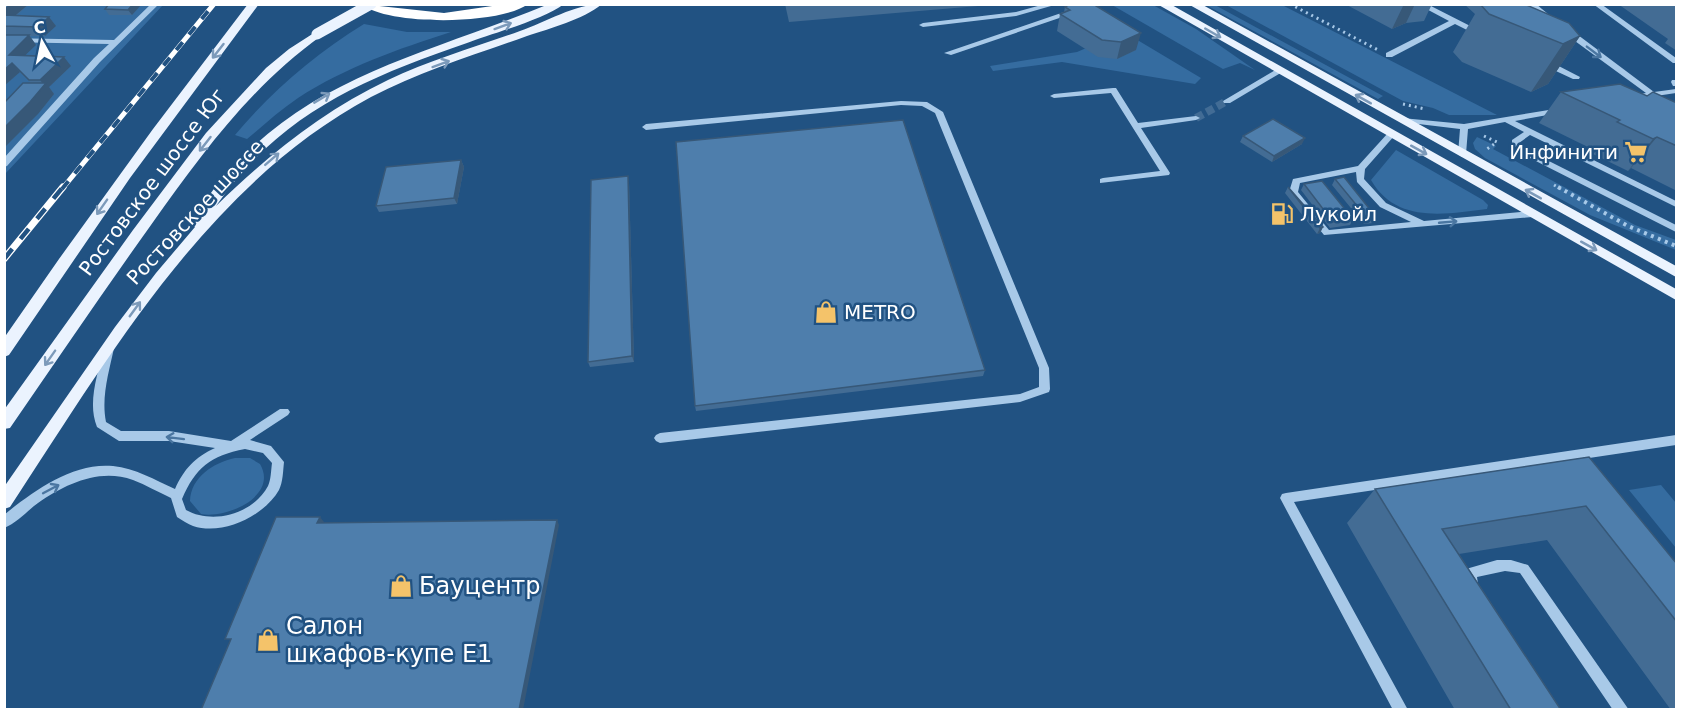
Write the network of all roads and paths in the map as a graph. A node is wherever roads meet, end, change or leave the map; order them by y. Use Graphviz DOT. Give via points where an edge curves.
graph roads {
  1 [pos="156,4"];
  2 [pos="254,4"];
  3 [pos="369,4"];
  4 [pos="522,4"];
  5 [pos="559,4"];
  6 [pos="597,4"];
  7 [pos="1055,4"];
  8 [pos="1162,4"];
  9 [pos="1193,4"];
  10 [pos="1290,4"];
  11 [pos="1420,4"];
  12 [pos="1531,4"];
  13 [pos="1596,4"];
  14 [pos="1081,9"];
  15 [pos="1454,21"];
  16 [pos="923,25"];
  17 [pos="1484,35"];
  18 [pos="6,42"];
  19 [pos="117,42"];
  20 [pos="948,53"];
  21 [pos="1389,55"];
  22 [pos="1535,58"];
  23 [pos="1677,61"];
  24 [pos="1280,71"];
  25 [pos="1576,77"];
  26 [pos="1676,86"];
  27 [pos="1653,95"];
  28 [pos="1054,96"];
  29 [pos="1618,100"];
  30 [pos="1227,101"];
  31 [pos="1573,108"];
  32 [pos="1196,118"];
  33 [pos="1505,119"];
  34 [pos="1402,120"];
  35 [pos="1136,126"];
  36 [pos="646,127"];
  37 [pos="1464,127"];
  38 [pos="1530,131"];
  39 [pos="1391,135"];
  40 [pos="1504,137"];
  41 [pos="1497,142"];
  42 [pos="1462,154"];
  43 [pos="4,164"];
  44 [pos="1361,168"];
  45 [pos="1318,177"];
  46 [pos="1104,181"];
  47 [pos="1325,186"];
  48 [pos="1677,204"];
  49 [pos="1532,214"];
  50 [pos="1354,221"];
  51 [pos="1424,224"];
  52 [pos="1677,229"];
  53 [pos="1361,230"];
  54 [pos="1677,272"];
  55 [pos="158,276"];
  56 [pos="1677,295"];
  57 [pos="111,342"];
  58 [pos="4,351"];
  59 [pos="284,412"];
  60 [pos="4,423"];
  61 [pos="660,438"];
  62 [pos="1677,440"];
  63 [pos="233,446"];
  64 [pos="177,496"];
  65 [pos="4,502"];
  66 [pos="4,523"];
  67 [pos="1478,593"];
  68 [pos="1401,710"];
  69 [pos="1622,710"];
  1 -- 19 [label="street"];
  2 -- 58 [label="main road, one-way" via="135,161"];
  3 -- 4 [label="highway" via="393,13 437,17 492,12"];
  3 -- 60 [label="main road, Ростовское шоссе Юг, one-way, bridge" via="280,60 241,98 139,232"];
  55 -- 5 [label="main road, one-way" via="241,163 311,105 406,59"];
  55 -- 6 [label="main road, Ростовское шоссе, one-way" via="259,170 313,127 405,78"];
  7 -- 16 [label="street" via="1016,14"];
  8 -- 24 [label="main road, one-way"];
  34 -- 9 [label="main road, one-way"];
  10 -- 21 [label="path"];
  11 -- 15 [label="street"];
  12 -- 27 [label="street, one-way"];
  13 -- 23 [label="street"];
  14 -- 20 [label="street"];
  15 -- 17 [label="street"];
  15 -- 21 [label="street"];
  18 -- 19 [label="street"];
  19 -- 43 [label="street"];
  22 -- 25 [label="street"];
  24 -- 30 [label="street"];
  24 -- 39 [label="main road"];
  26 -- 27 [label="street"];
  27 -- 29 [label="street"];
  28 -- 35 [label="street" via="1113,90"];
  31 -- 33 [label="street"];
  32 -- 35 [label="street"];
  33 -- 37 [label="street"];
  33 -- 38 [label="street"];
  34 -- 37 [label="street"];
  34 -- 42 [label="main road"];
  35 -- 46 [label="street" via="1166,173"];
  36 -- 61 [label="street" via="901,103 924,104 939,112 1045,378 1045,389 1020,398"];
  37 -- 42 [label="street"];
  38 -- 48 [label="street"];
  38 -- 52 [label="street" via="1515,142 1515,147"];
  39 -- 44 [label="street"];
  39 -- 49 [label="main road, one-way"];
  40 -- 41 [label="path"];
  54 -- 42 [label="main road, one-way"];
  44 -- 45 [label="street"];
  44 -- 51 [label="street" via="1360,180 1383,205"];
  45 -- 47 [label="street"];
  45 -- 53 [label="street" via="1296,181 1293,192 1327,233"];
  51 -- 49 [label="street, one-way"];
  49 -- 56 [label="main road, one-way"];
  50 -- 53 [label="street"];
  51 -- 53 [label="street"];
  57 -- 55 [label="main road, Ростовское шоссе, one-way"];
  63 -- 57 [label="street, one-way" via="169,436 119,436 101,424 100,388"];
  57 -- 65 [label="main road, Ростовское шоссе"];
  59 -- 63 [label="street"];
  62 -- 68 [label="street" via="1571,461 1286,498"];
  63 -- 64 [label="street" via="202,460 190,471"];
  63 -- 64 [label="street" via="257,445 274,454 278,462 277,482 260,504 232,520 203,525 182,515"];
  66 -- 64 [label="street, one-way" via="34,497 90,473 112,470 130,474"];
  67 -- 69 [label="street" via="1470,573 1509,565 1524,570"];
}
